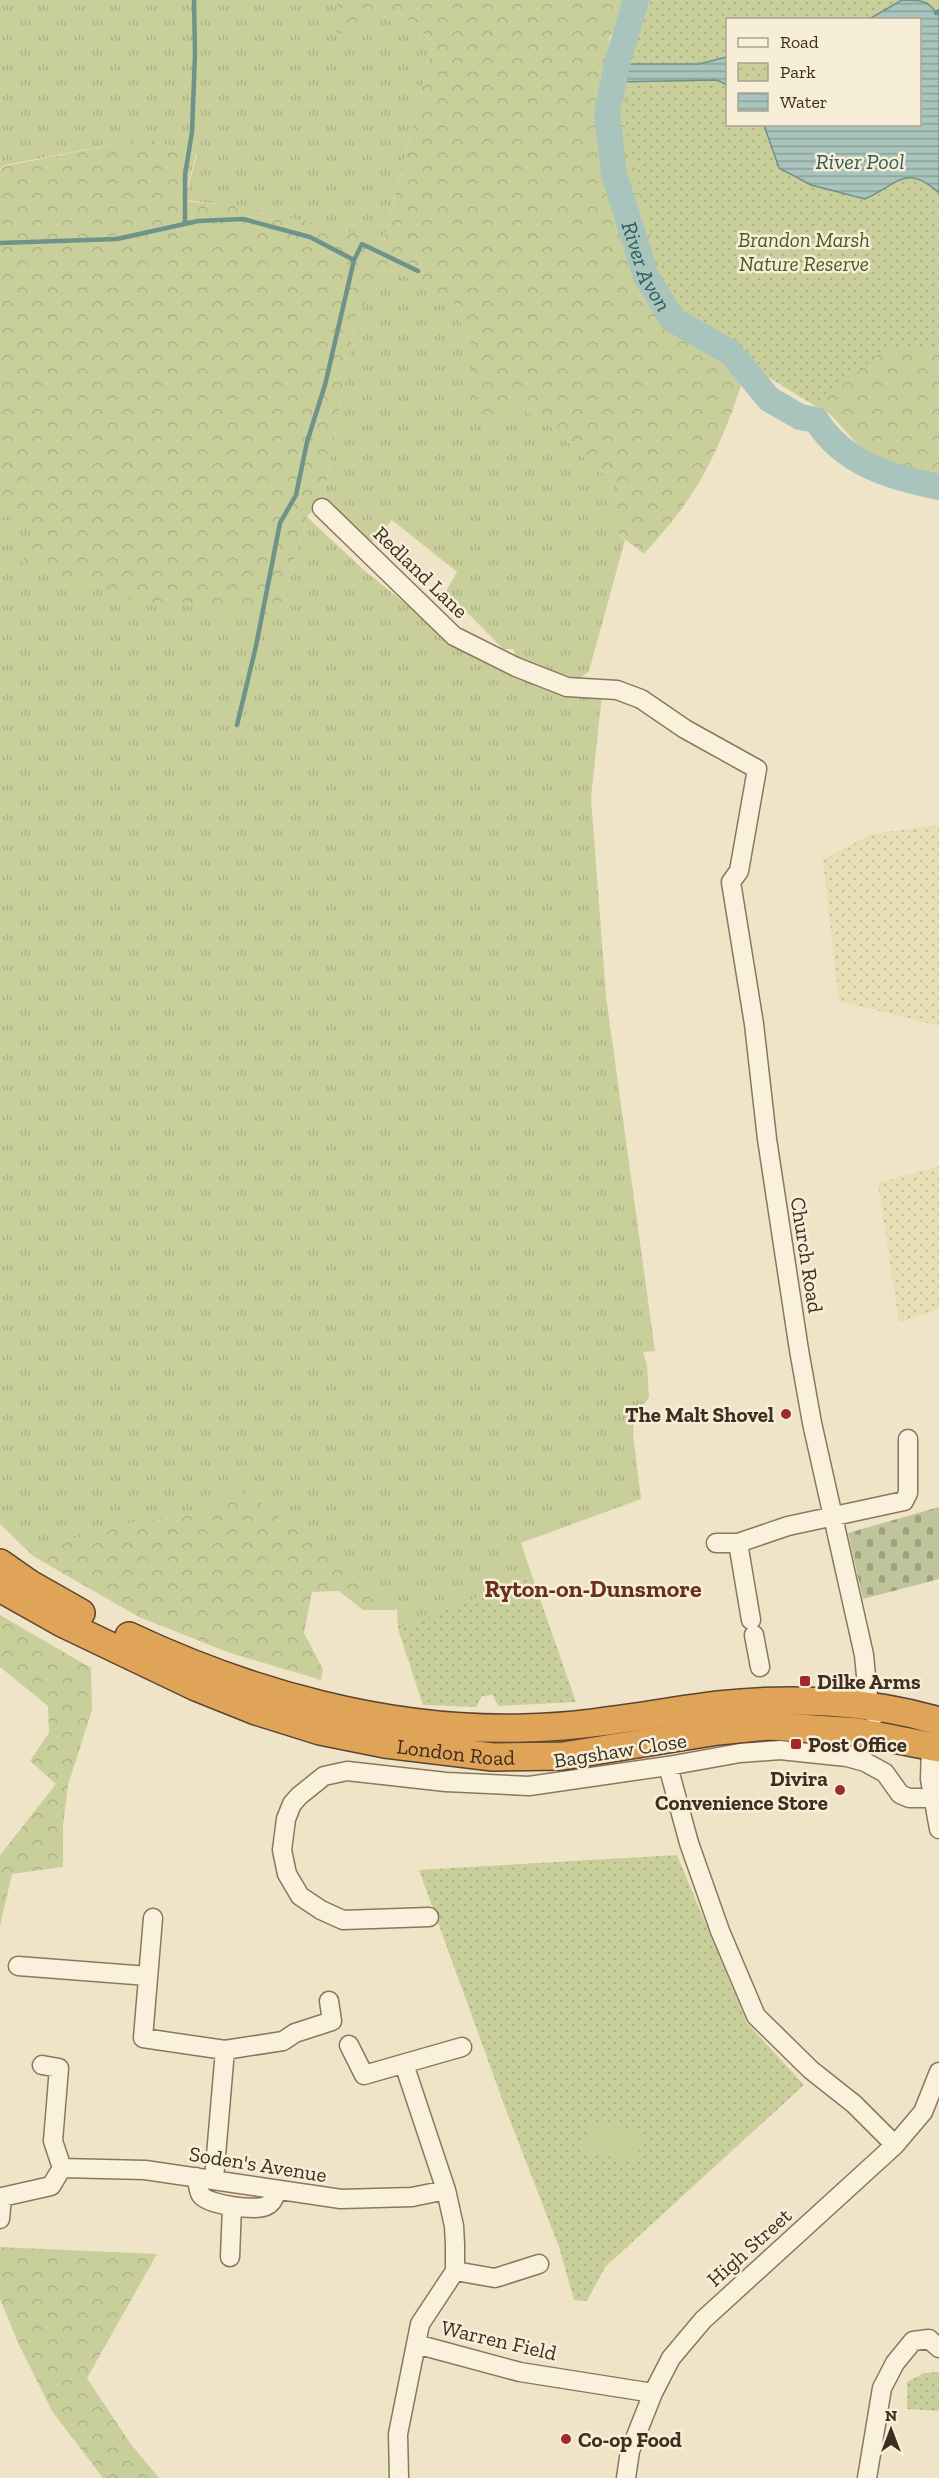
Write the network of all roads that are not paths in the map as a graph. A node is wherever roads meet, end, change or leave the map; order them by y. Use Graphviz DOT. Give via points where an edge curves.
graph roads {
  1 [pos="322,508"];
  2 [pos="756,769"];
  3 [pos="908,1439"];
  4 [pos="834,1515"];
  5 [pos="716,1543"];
  6 [pos="738,1543"];
  7 [pos="0,1563"];
  8 [pos="0,1588"];
  9 [pos="760,1667"];
  10 [pos="869,1707"];
  11 [pos="939,1721"];
  12 [pos="897,1738"];
  13 [pos="935,1747"];
  14 [pos="668,1766"];
  15 [pos="934,1798"];
  16 [pos="939,1829"];
  17 [pos="429,1917"];
  18 [pos="153,1918"];
  19 [pos="18,1966"];
  20 [pos="148,1976"];
  21 [pos="329,2001"];
  22 [pos="350,2045"];
  23 [pos="462,2047"];
  24 [pos="225,2050"];
  25 [pos="404,2064"];
  26 [pos="51,2067"];
  27 [pos="939,2072"];
  28 [pos="895,2145"];
  29 [pos="62,2168"];
  30 [pos="205,2178"];
  31 [pos="446,2190"];
  32 [pos="278,2191"];
  33 [pos="232,2206"];
  34 [pos="0,2219"];
  35 [pos="230,2257"];
  36 [pos="539,2264"];
  37 [pos="455,2271"];
  38 [pos="416,2344"];
  39 [pos="939,2348"];
  40 [pos="653,2393"];
  41 [pos="399,2478"];
  42 [pos="626,2478"];
  43 [pos="867,2478"];
  1 -- 2 [label="street, Redland Lane" via="454,636 567,687 617,690 641,699"];
  2 -- 4 [label="street, Church Road" via="739,871 731,882 799,1350"];
  3 -- 4 [label="street" via="908,1493 904,1501"];
  4 -- 6 [label="street"];
  4 -- 10 [label="street, Church Road" via="864,1654"];
  5 -- 6 [label="street"];
  6 -- 9 [label="street"];
  7 -- 10 [label="highway, London Road" via="89,1617 185,1660 265,1689 392,1718 463,1728 524,1728 769,1702"];
  8 -- 12 [label="highway, London Road" via="91,1637 206,1691 320,1731 385,1744 516,1757 597,1752 769,1726"];
  10 -- 11 [label="highway, London Road"];
  10 -- 12 [label="street"];
  12 -- 13 [label="highway, London Road"];
  13 -- 15 [label="street" via="929,1763"];
  14 -- 15 [label="street, Bagshaw Close" via="755,1751 816,1753 865,1762 885,1773 900,1794"];
  14 -- 17 [label="street, Bagshaw Close" via="529,1786 455,1783 347,1771 324,1776 298,1796 286,1819 282,1850 286,1874 300,1896 343,1920"];
  14 -- 28 [label="street" via="709,1900 756,2016"];
  15 -- 16 [label="street"];
  18 -- 20 [label="street"];
  19 -- 20 [label="street"];
  20 -- 24 [label="street" via="143,2038"];
  21 -- 24 [label="street" via="332,2021 283,2041"];
  22 -- 25 [label="street" via="364,2074"];
  23 -- 25 [label="street"];
  24 -- 30 [label="street"];
  25 -- 31 [label="street"];
  26 -- 29 [label="street" via="53,2141"];
  27 -- 28 [label="street, High Street" via="923,2112"];
  28 -- 40 [label="street, High Street" via="703,2320 671,2358"];
  29 -- 30 [label="street, Soden's Avenue" via="146,2170"];
  29 -- 34 [label="street" via="51,2186 2,2197"];
  30 -- 32 [label="street, Soden's Avenue"];
  30 -- 33 [label="street" via="200,2194 207,2201"];
  31 -- 32 [label="street, Soden's Avenue" via="412,2197 353,2199"];
  31 -- 37 [label="street" via="454,2226"];
  32 -- 33 [label="street" via="271,2203 263,2207"];
  33 -- 35 [label="street"];
  36 -- 37 [label="street" via="495,2278"];
  37 -- 38 [label="street" via="420,2324"];
  38 -- 40 [label="street, Warren Field" via="520,2372"];
  38 -- 41 [label="street, Warren Field" via="398,2434"];
  39 -- 43 [label="street" via="928,2339 914,2341 882,2388"];
  40 -- 42 [label="street, High Street" via="630,2451"];
}
